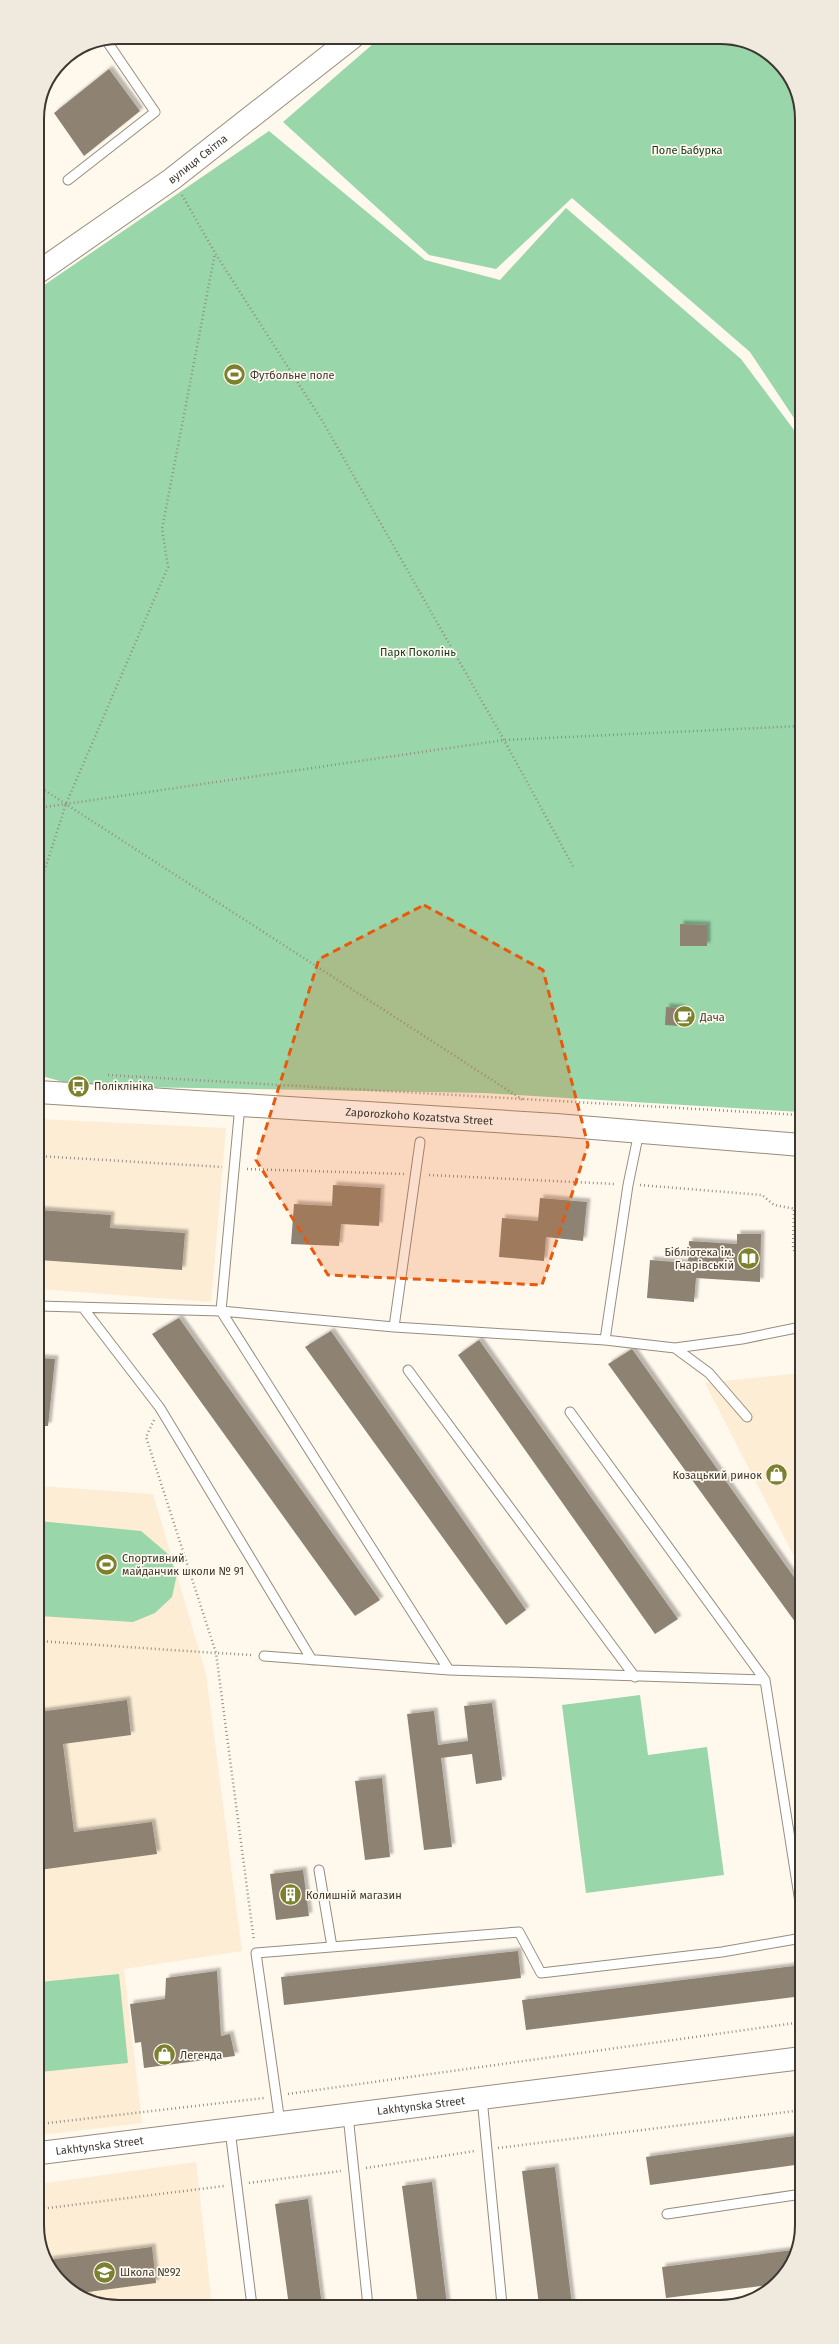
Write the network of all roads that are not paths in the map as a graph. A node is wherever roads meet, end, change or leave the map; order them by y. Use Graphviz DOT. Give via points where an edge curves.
graph roads {
  1 [pos="336,44"];
  2 [pos="109,45"];
  3 [pos="68,180"];
  4 [pos="44,268"];
  5 [pos="44,1092"];
  6 [pos="240,1104"];
  7 [pos="639,1132"];
  8 [pos="420,1142"];
  9 [pos="795,1145"];
  10 [pos="44,1306"];
  11 [pos="84,1309"];
  12 [pos="221,1311"];
  13 [pos="394,1327"];
  14 [pos="795,1328"];
  15 [pos="605,1340"];
  16 [pos="675,1348"];
  17 [pos="408,1370"];
  18 [pos="570,1412"];
  19 [pos="747,1417"];
  20 [pos="264,1656"];
  21 [pos="312,1660"];
  22 [pos="449,1670"];
  23 [pos="635,1677"];
  24 [pos="765,1680"];
  25 [pos="319,1870"];
  26 [pos="795,1871"];
  27 [pos="795,1939"];
  28 [pos="332,1947"];
  29 [pos="795,2059"];
  30 [pos="482,2098"];
  31 [pos="348,2115"];
  32 [pos="280,2123"];
  33 [pos="230,2130"];
  34 [pos="44,2153"];
  35 [pos="795,2195"];
  36 [pos="667,2214"];
  37 [pos="251,2300"];
  38 [pos="367,2300"];
  39 [pos="501,2300"];
  1 -- 4 [label="street, вулиця Світла" via="172,179"];
  2 -- 3 [label="lane" via="155,112"];
  5 -- 6 [label="street, Zaporozkoho Kozatstva Street"];
  6 -- 7 [label="street, Zaporozkoho Kozatstva Street"];
  6 -- 12 [label="lane"];
  7 -- 9 [label="street, Zaporozkoho Kozatstva Street"];
  7 -- 15 [label="lane" via="628,1185"];
  8 -- 13 [label="lane"];
  10 -- 11 [label="lane"];
  11 -- 12 [label="lane"];
  11 -- 21 [label="lane" via="160,1408"];
  12 -- 13 [label="lane"];
  12 -- 22 [label="lane"];
  13 -- 15 [label="lane"];
  14 -- 16 [label="lane" via="742,1339"];
  15 -- 16 [label="lane"];
  16 -- 19 [label="lane" via="709,1373"];
  17 -- 23 [label="lane"];
  18 -- 24 [label="lane"];
  20 -- 21 [label="lane"];
  21 -- 22 [label="lane"];
  22 -- 23 [label="lane"];
  23 -- 24 [label="lane"];
  24 -- 26 [label="lane"];
  25 -- 28 [label="lane"];
  27 -- 28 [label="lane" via="722,1952 541,1973 519,1932"];
  28 -- 32 [label="lane" via="256,1953"];
  29 -- 30 [label="street, Lakhtynska Street"];
  30 -- 31 [label="street, Lakhtynska Street"];
  30 -- 39 [label="lane"];
  31 -- 32 [label="street, Lakhtynska Street"];
  31 -- 38 [label="lane"];
  32 -- 33 [label="street, Lakhtynska Street"];
  33 -- 34 [label="street, Lakhtynska Street"];
  33 -- 37 [label="lane"];
  35 -- 36 [label="lane"];
}
